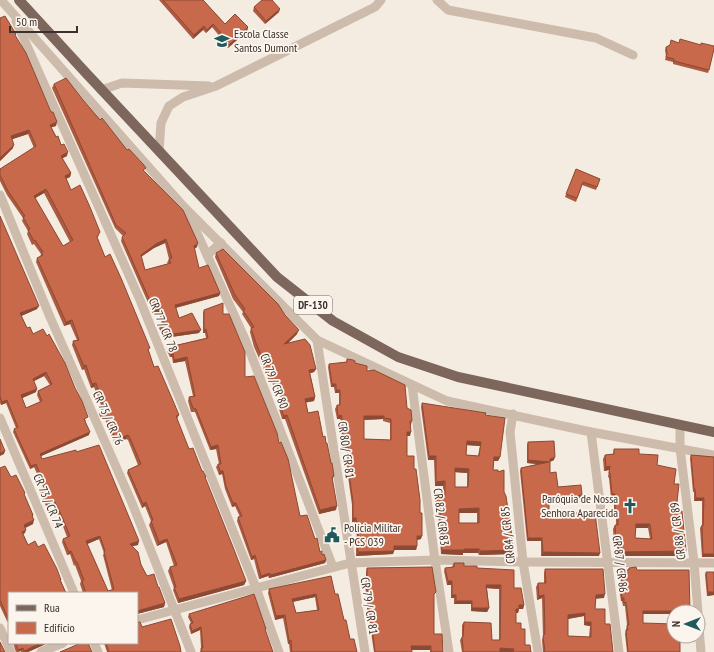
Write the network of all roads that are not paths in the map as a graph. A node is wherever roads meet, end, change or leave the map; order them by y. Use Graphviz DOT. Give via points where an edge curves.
graph roads {
  1 [pos="1,0"];
  2 [pos="19,0"];
  3 [pos="381,0"];
  4 [pos="437,0"];
  5 [pos="12,13"];
  6 [pos="634,55"];
  7 [pos="216,86"];
  8 [pos="101,90"];
  9 [pos="159,151"];
  10 [pos="0,196"];
  11 [pos="184,207"];
  12 [pos="221,244"];
  13 [pos="207,255"];
  14 [pos="317,340"];
  15 [pos="412,384"];
  16 [pos="514,414"];
  17 [pos="0,418"];
  18 [pos="680,425"];
  19 [pos="591,432"];
  20 [pos="714,432"];
  21 [pos="680,448"];
  22 [pos="714,455"];
  23 [pos="435,560"];
  24 [pos="522,562"];
  25 [pos="694,562"];
  26 [pos="350,563"];
  27 [pos="608,563"];
  28 [pos="714,563"];
  29 [pos="333,567"];
  30 [pos="256,588"];
  31 [pos="74,592"];
  32 [pos="697,604"];
  33 [pos="174,610"];
  34 [pos="138,620"];
  35 [pos="0,628"];
  36 [pos="61,644"];
  37 [pos="11,652"];
  38 [pos="41,652"];
  39 [pos="191,652"];
  40 [pos="279,652"];
  41 [pos="365,652"];
  42 [pos="449,652"];
  43 [pos="538,652"];
  44 [pos="619,652"];
  1 -- 5 [label="street"];
  2 -- 8 [label="main road, DF-130"];
  3 -- 7 [label="street" via="375,7"];
  4 -- 6 [label="street" via="448,10 596,38"];
  5 -- 11 [label="street"];
  5 -- 30 [label="street, CR 77 / CR 78" via="140,300"];
  7 -- 8 [label="street" via="122,83"];
  7 -- 9 [label="street" via="183,96 169,106 161,123"];
  8 -- 9 [label="main road, DF-130"];
  9 -- 18 [label="main road, DF-130" via="278,277 333,321 398,357 458,377"];
  10 -- 33 [label="street, CR 75 / CR 76" via="132,503"];
  11 -- 12 [label="street"];
  11 -- 13 [label="street, CR 79 / CR 80"];
  12 -- 13 [label="street"];
  12 -- 14 [label="street"];
  13 -- 29 [label="street, CR 79 / CR 80" via="245,339"];
  14 -- 15 [label="street"];
  14 -- 26 [label="street, CR 80 / CR 81"];
  15 -- 16 [label="street" via="447,401"];
  15 -- 23 [label="street, CR 82 / CR 83"];
  16 -- 19 [label="street"];
  16 -- 24 [label="street, CR 84 / CR 85" via="510,432"];
  17 -- 31 [label="street, CR 73 / CR 74"];
  18 -- 20 [label="main road, DF-130"];
  18 -- 21 [label="street, CR 88 / CR 89"];
  19 -- 21 [label="street"];
  19 -- 27 [label="street, CR 87 / CR 86"];
  21 -- 22 [label="street"];
  21 -- 25 [label="street, CR 88 / CR 89"];
  23 -- 24 [label="street"];
  23 -- 26 [label="street"];
  23 -- 42 [label="street, CR 82 / CR 83"];
  24 -- 27 [label="street"];
  24 -- 43 [label="street, CR 84 / CR 85"];
  25 -- 27 [label="street"];
  25 -- 28 [label="street"];
  25 -- 32 [label="street, CR 88 / CR 89"];
  26 -- 29 [label="street"];
  26 -- 41 [label="street, CR 79 / CR 81"];
  27 -- 44 [label="street, CR 87 / CR 86"];
  29 -- 30 [label="street"];
  30 -- 33 [label="street"];
  30 -- 40 [label="street, CR 77 / CR 78"];
  33 -- 34 [label="street"];
  33 -- 39 [label="street, CR 75 / CR 76"];
  35 -- 37 [label="street"];
  36 -- 38 [label="street"];
}
